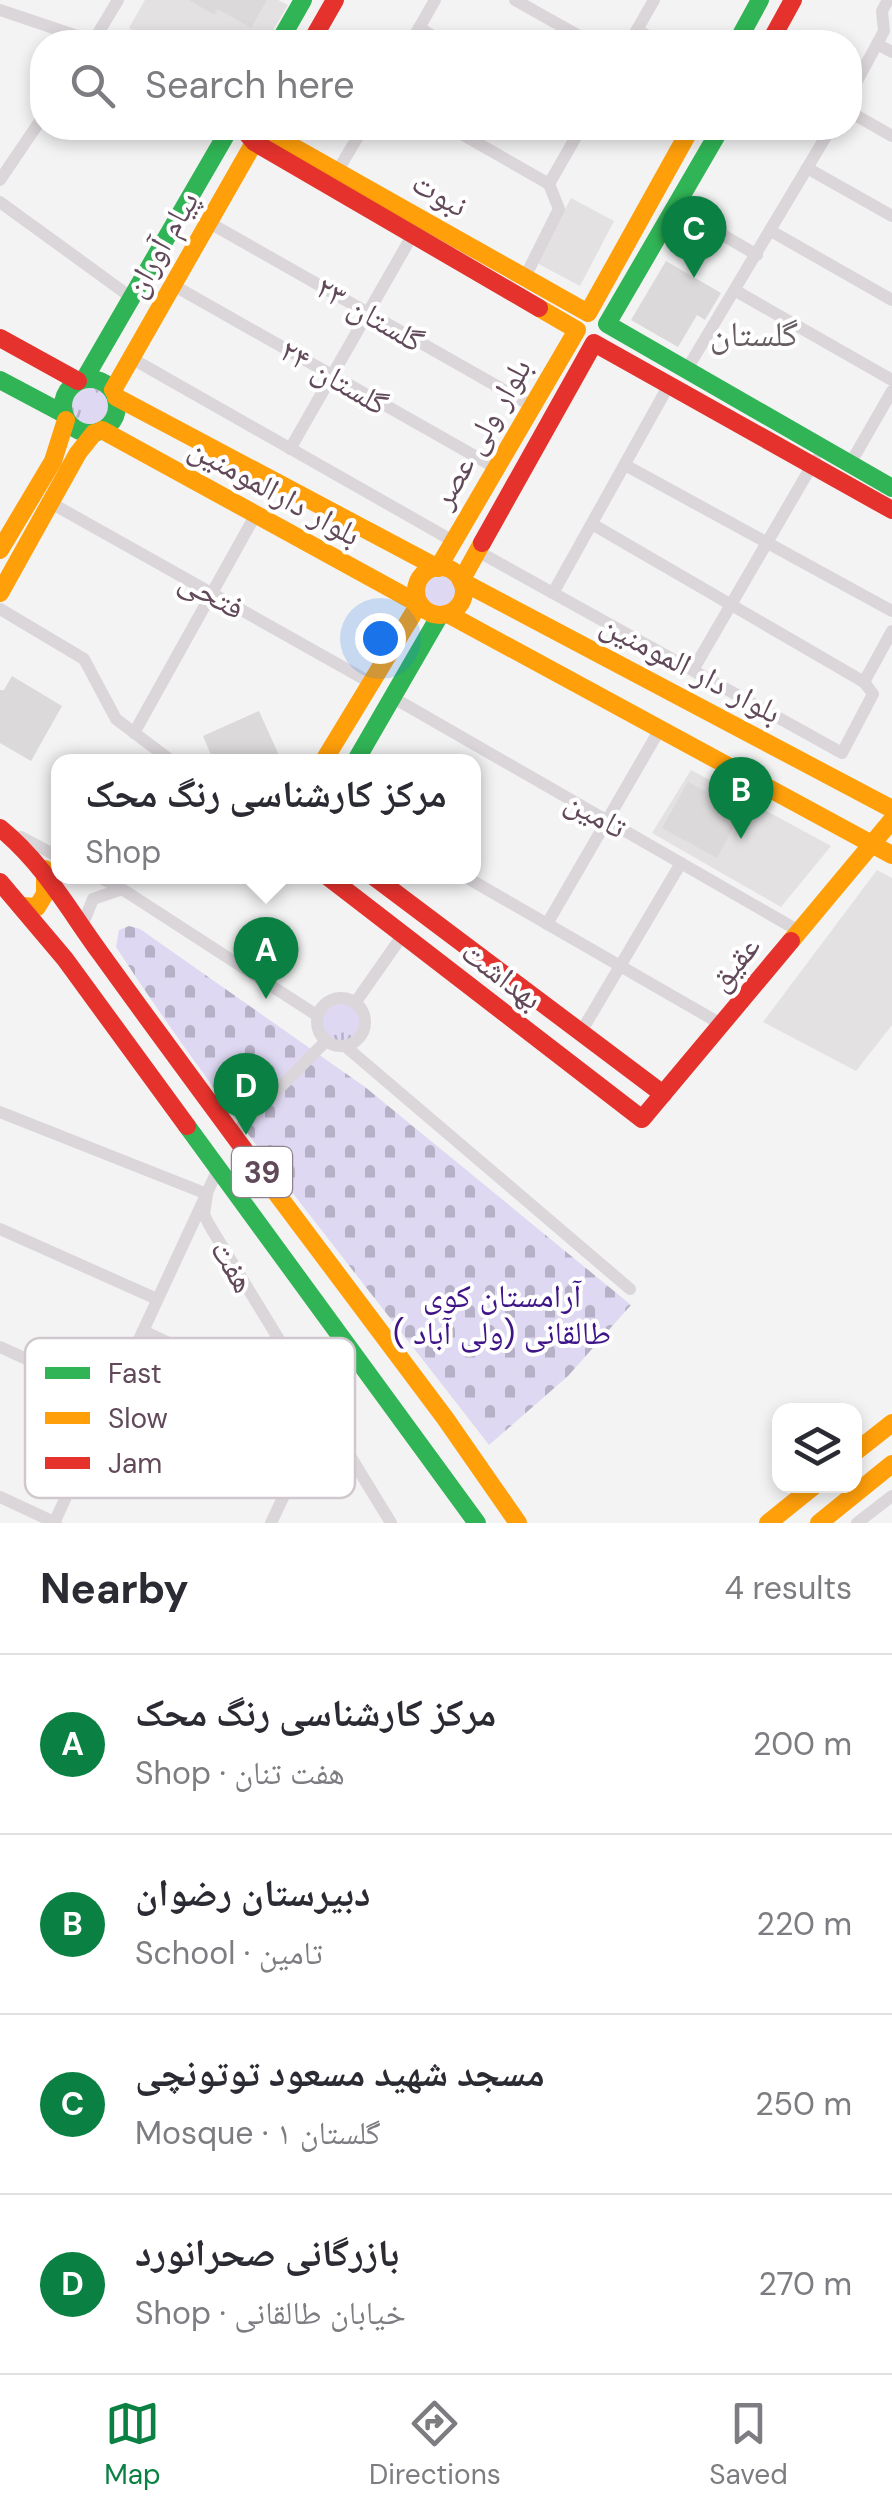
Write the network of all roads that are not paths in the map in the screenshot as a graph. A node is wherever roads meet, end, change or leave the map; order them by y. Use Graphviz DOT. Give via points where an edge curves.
graph roads {
  1 [pos="118,0"];
  2 [pos="303,0"];
  3 [pos="335,0"];
  4 [pos="435,0"];
  5 [pos="516,0"];
  6 [pos="654,0"];
  7 [pos="760,0"];
  8 [pos="793,0"];
  9 [pos="888,0"];
  10 [pos="0,10"];
  11 [pos="419,28"];
  12 [pos="63,30"];
  13 [pos="97,30"];
  14 [pos="286,30"];
  15 [pos="317,30"];
  16 [pos="423,30"];
  17 [pos="569,30"];
  18 [pos="637,30"];
  19 [pos="744,30"];
  20 [pos="777,30"];
  21 [pos="877,44"];
  22 [pos="892,52"];
  23 [pos="862,72"];
  24 [pos="862,119"];
  25 [pos="30,136"];
  26 [pos="892,136"];
  27 [pos="223,140"];
  28 [pos="251,140"];
  29 [pos="272,140"];
  30 [pos="355,140"];
  31 [pos="473,140"];
  32 [pos="574,140"];
  33 [pos="683,140"];
  34 [pos="715,140"];
  35 [pos="824,140"];
  36 [pos="808,168"];
  37 [pos="333,178"];
  38 [pos="0,180"];
  39 [pos="549,184"];
  40 [pos="0,202"];
  41 [pos="675,207"];
  42 [pos="892,216"];
  43 [pos="208,222"];
  44 [pos="771,231"];
  45 [pos="413,234"];
  46 [pos="758,254"];
  47 [pos="525,277"];
  48 [pos="172,285"];
  49 [pos="736,291"];
  50 [pos="132,298"];
  51 [pos="892,300"];
  52 [pos="368,313"];
  53 [pos="588,313"];
  54 [pos="606,324"];
  55 [pos="577,330"];
  56 [pos="0,338"];
  57 [pos="594,342"];
  58 [pos="131,358"];
  59 [pos="687,369"];
  60 [pos="332,376"];
  61 [pos="0,380"];
  62 [pos="82,380"];
  63 [pos="892,380"];
  64 [pos="670,383"];
  65 [pos="892,391"];
  66 [pos="115,394"];
  67 [pos="532,406"];
  68 [pos="65,417"];
  69 [pos="98,432"];
  70 [pos="59,447"];
  71 [pos="290,450"];
  72 [pos="78,453"];
  73 [pos="818,456"];
  74 [pos="850,464"];
  75 [pos="624,465"];
  76 [pos="496,468"];
  77 [pos="892,488"];
  78 [pos="50,503"];
  79 [pos="892,510"];
  80 [pos="256,514"];
  81 [pos="592,524"];
  82 [pos="3,538"];
  83 [pos="452,542"];
  84 [pos="767,543"];
  85 [pos="479,552"];
  86 [pos="438,568"];
  87 [pos="462,580"];
  88 [pos="0,593"];
  89 [pos="211,593"];
  90 [pos="553,593"];
  91 [pos="732,603"];
  92 [pos="419,604"];
  93 [pos="0,610"];
  94 [pos="892,611"];
  95 [pos="444,615"];
  96 [pos="892,631"];
  97 [pos="693,670"];
  98 [pos="864,682"];
  99 [pos="373,684"];
  100 [pos="392,697"];
  101 [pos="660,730"];
  102 [pos="134,733"];
  103 [pos="162,754"];
  104 [pos="328,754"];
  105 [pos="360,754"];
  106 [pos="892,809"];
  107 [pos="892,820"];
  108 [pos="607,821"];
  109 [pos="0,828"];
  110 [pos="872,844"];
  111 [pos="892,855"];
  112 [pos="51,862"];
  113 [pos="681,864"];
  114 [pos="51,868"];
  115 [pos="62,884"];
  116 [pos="112,884"];
  117 [pos="337,884"];
  118 [pos="384,884"];
  119 [pos="478,884"];
  120 [pos="122,889"];
  121 [pos="2,893"];
  122 [pos="22,906"];
  123 [pos="547,924"];
  124 [pos="799,932"];
  125 [pos="87,934"];
  126 [pos="402,936"];
  127 [pos="482,958"];
  128 [pos="65,959"];
  129 [pos="621,967"];
  130 [pos="459,980"];
  131 [pos="355,1003"];
  132 [pos="318,1016"];
  133 [pos="721,1024"];
  134 [pos="580,1032"];
  135 [pos="326,1041"];
  136 [pos="345,1046"];
  137 [pos="664,1094"];
  138 [pos="0,1112"];
  139 [pos="642,1119"];
  140 [pos="234,1134"];
  141 [pos="219,1168"];
  142 [pos="206,1194"];
  143 [pos="0,1229"];
  144 [pos="630,1290"];
  145 [pos="158,1298"];
  146 [pos="142,1331"];
  147 [pos="139,1338"];
  148 [pos="157,1338"];
  149 [pos="277,1338"];
  150 [pos="343,1338"];
  151 [pos="0,1347"];
  152 [pos="355,1355"];
  153 [pos="25,1358"];
  154 [pos="445,1418"];
  155 [pos="892,1423"];
  156 [pos="416,1440"];
  157 [pos="862,1447"];
  158 [pos="476,1462"];
  159 [pos="892,1464"];
  160 [pos="355,1465"];
  161 [pos="448,1484"];
  162 [pos="805,1493"];
  163 [pos="892,1496"];
  164 [pos="0,1497"];
  165 [pos="65,1498"];
  166 [pos="284,1498"];
  167 [pos="54,1523"];
  168 [pos="272,1523"];
  169 [pos="391,1523"];
  170 [pos="477,1523"];
  171 [pos="518,1523"];
  172 [pos="768,1523"];
  173 [pos="818,1523"];
  174 [pos="857,1523"];
  1 -- 13 [label="street"];
  2 -- 14 [label="main road"];
  3 -- 15 [label="main road"];
  4 -- 11 [label="street"];
  5 -- 17 [label="street"];
  6 -- 18 [label="street"];
  7 -- 19 [label="main road"];
  8 -- 20 [label="main road"];
  9 -- 21 [label="street"];
  10 -- 12 [label="street"];
  11 -- 16 [label="street"];
  21 -- 22 [label="street"];
  21 -- 23 [label="street"];
  24 -- 26 [label="street"];
  25 -- 38 [label="street"];
  27 -- 50 [label="main road, پیام آوران"];
  28 -- 43 [label="main road, پیام آوران"];
  29 -- 37 [label="main road, نبوت"];
  30 -- 37 [label="street"];
  31 -- 39 [label="street"];
  32 -- 39 [label="street"];
  33 -- 53 [label="main road"];
  34 -- 41 [label="main road"];
  35 -- 36 [label="street"];
  36 -- 42 [label="street"];
  36 -- 44 [label="street"];
  37 -- 45 [label="main road, نبوت"];
  37 -- 47 [label="main road, نبوت"];
  39 -- 47 [label="street" via="558,209"];
  40 -- 50 [label="street"];
  41 -- 46 [label="street"];
  41 -- 54 [label="main road"];
  43 -- 48 [label="main road, پیام آوران"];
  43 -- 52 [label="street, گلستان ۲۳"];
  44 -- 46 [label="street"];
  44 -- 51 [label="street"];
  45 -- 52 [label="street"];
  45 -- 55 [label="main road, نبوت"];
  46 -- 49 [label="street"];
  47 -- 53 [label="main road, نبوت"];
  48 -- 58 [label="main road, پیام آوران"];
  48 -- 60 [label="street, گلستان ۲۴"];
  49 -- 59 [label="street"];
  49 -- 63 [label="street"];
  50 -- 62 [label="main road, پیام آوران"];
  52 -- 60 [label="street"];
  52 -- 67 [label="street, گلستان ۲۳"];
  53 -- 54 [label="main road"];
  53 -- 55 [label="main road"];
  54 -- 57 [label="main road" via="603,338"];
  54 -- 59 [label="main road"];
  55 -- 57 [label="main road"];
  55 -- 67 [label="main road, بلوار ولی عصر"];
  56 -- 62 [label="main road"];
  57 -- 64 [label="main road"];
  57 -- 85 [label="main road, بلوار ولی عصر"];
  58 -- 66 [label="main road, پیام آوران"];
  58 -- 71 [label="street"];
  59 -- 64 [label="main road"];
  59 -- 73 [label="main road"];
  60 -- 71 [label="street"];
  60 -- 76 [label="street, گلستان ۲۴"];
  61 -- 68 [label="main road"];
  62 -- 66 [label="main road" via="101,380"];
  62 -- 68 [label="main road" via="63,398"];
  64 -- 73 [label="main road"];
  64 -- 75 [label="street"];
  65 -- 74 [label="street"];
  66 -- 69 [label="main road" via="114,420"];
  66 -- 86 [label="main road"];
  67 -- 76 [label="main road, بلوار ولی عصر"];
  68 -- 69 [label="main road" via="79,431"];
  68 -- 70 [label="main road"];
  69 -- 72 [label="main road"];
  69 -- 80 [label="main road, بلوار دارالمومنین"];
  70 -- 72 [label="main road" via="71,445"];
  70 -- 82 [label="main road"];
  71 -- 83 [label="street"];
  72 -- 78 [label="main road"];
  73 -- 74 [label="main road"];
  73 -- 79 [label="main road"];
  73 -- 84 [label="street"];
  74 -- 77 [label="main road"];
  75 -- 81 [label="street"];
  75 -- 84 [label="street"];
  76 -- 83 [label="main road, بلوار ولی عصر"];
  78 -- 88 [label="main road"];
  78 -- 89 [label="street, فتحی"];
  80 -- 89 [label="street"];
  80 -- 92 [label="main road, بلوار دارالمومنین"];
  81 -- 90 [label="street"];
  81 -- 91 [label="street"];
  83 -- 86 [label="main road, بلوار ولی عصر"];
  84 -- 91 [label="street"];
  84 -- 94 [label="street"];
  85 -- 87 [label="main road, بلوار ولی عصر"];
  85 -- 90 [label="street"];
  86 -- 87 [label="main road"];
  86 -- 92 [label="main road" via="419,580"];
  87 -- 95 [label="main road" via="460,604"];
  87 -- 106 [label="main road, بلوار دار المومنین"];
  89 -- 99 [label="street, فتحی"];
  89 -- 102 [label="street"];
  90 -- 97 [label="street"];
  91 -- 97 [label="street"];
  91 -- 98 [label="street"];
  92 -- 95 [label="main road"];
  92 -- 99 [label="main road"];
  93 -- 102 [label="street" via="84,659 116,719"];
  95 -- 100 [label="main road"];
  95 -- 101 [label="main road"];
  96 -- 98 [label="street"];
  97 -- 98 [label="street" via="842,754 873,694"];
  99 -- 104 [label="main road"];
  100 -- 105 [label="main road"];
  100 -- 108 [label="street, تامین"];
  101 -- 108 [label="street"];
  101 -- 110 [label="main road"];
  102 -- 103 [label="street"];
  107 -- 110 [label="main road, عقیق"];
  108 -- 113 [label="street, تامین"];
  108 -- 123 [label="street"];
  109 -- 112 [label="main road, 39"];
  110 -- 111 [label="main road"];
  110 -- 124 [label="main road, عقیق"];
  113 -- 124 [label="street, تامین"];
  113 -- 129 [label="street"];
  114 -- 122 [label="main road" via="43,902"];
  115 -- 125 [label="main road, 39"];
  116 -- 120 [label="street"];
  117 -- 126 [label="main road, بهداشت"];
  118 -- 127 [label="main road, بهداشت"];
  119 -- 123 [label="street"];
  120 -- 125 [label="street" via="93,898"];
  120 -- 132 [label="street"];
  121 -- 122 [label="main road, 39"];
  122 -- 128 [label="main road, 39"];
  123 -- 129 [label="street"];
  124 -- 133 [label="main road, عقیق"];
  125 -- 128 [label="main road" via="68,942"];
  125 -- 140 [label="main road, 39"];
  126 -- 130 [label="main road, بهداشت"];
  126 -- 131 [label="street"];
  127 -- 130 [label="main road" via="479,979"];
  127 -- 134 [label="main road, بهداشت"];
  128 -- 141 [label="main road, 39"];
  129 -- 133 [label="street"];
  129 -- 134 [label="street"];
  130 -- 139 [label="main road, بهداشت"];
  131 -- 132 [label="street" via="333,1000"];
  131 -- 136 [label="street" via="365,1024 359,1039"];
  132 -- 135 [label="street"];
  133 -- 137 [label="main road, عقیق"];
  134 -- 137 [label="main road, بهداشت"];
  135 -- 136 [label="street"];
  135 -- 140 [label="street"];
  136 -- 144 [label="street"];
  137 -- 139 [label="main road, عقیق"];
  138 -- 142 [label="street, هفت"];
  140 -- 154 [label="main road, 39"];
  141 -- 142 [label="street"];
  141 -- 150 [label="main road, 39"];
  142 -- 145 [label="street"];
  142 -- 149 [label="street, هفت" via="204,1214"];
  143 -- 145 [label="street"];
  145 -- 146 [label="street"];
  146 -- 147 [label="street"];
  146 -- 148 [label="street"];
  151 -- 153 [label="street"];
  152 -- 156 [label="main road, 39"];
  154 -- 156 [label="main road" via="436,1436"];
  154 -- 158 [label="main road, 39"];
  155 -- 157 [label="main road"];
  156 -- 161 [label="main road, 39"];
  158 -- 161 [label="main road" via="461,1465"];
  158 -- 171 [label="main road, 39"];
  159 -- 173 [label="main road"];
  160 -- 169 [label="street, هفت"];
  161 -- 170 [label="main road, 39"];
  162 -- 172 [label="main road"];
  163 -- 174 [label="street"];
  164 -- 167 [label="street"];
  165 -- 167 [label="street"];
  166 -- 168 [label="street"];
}
